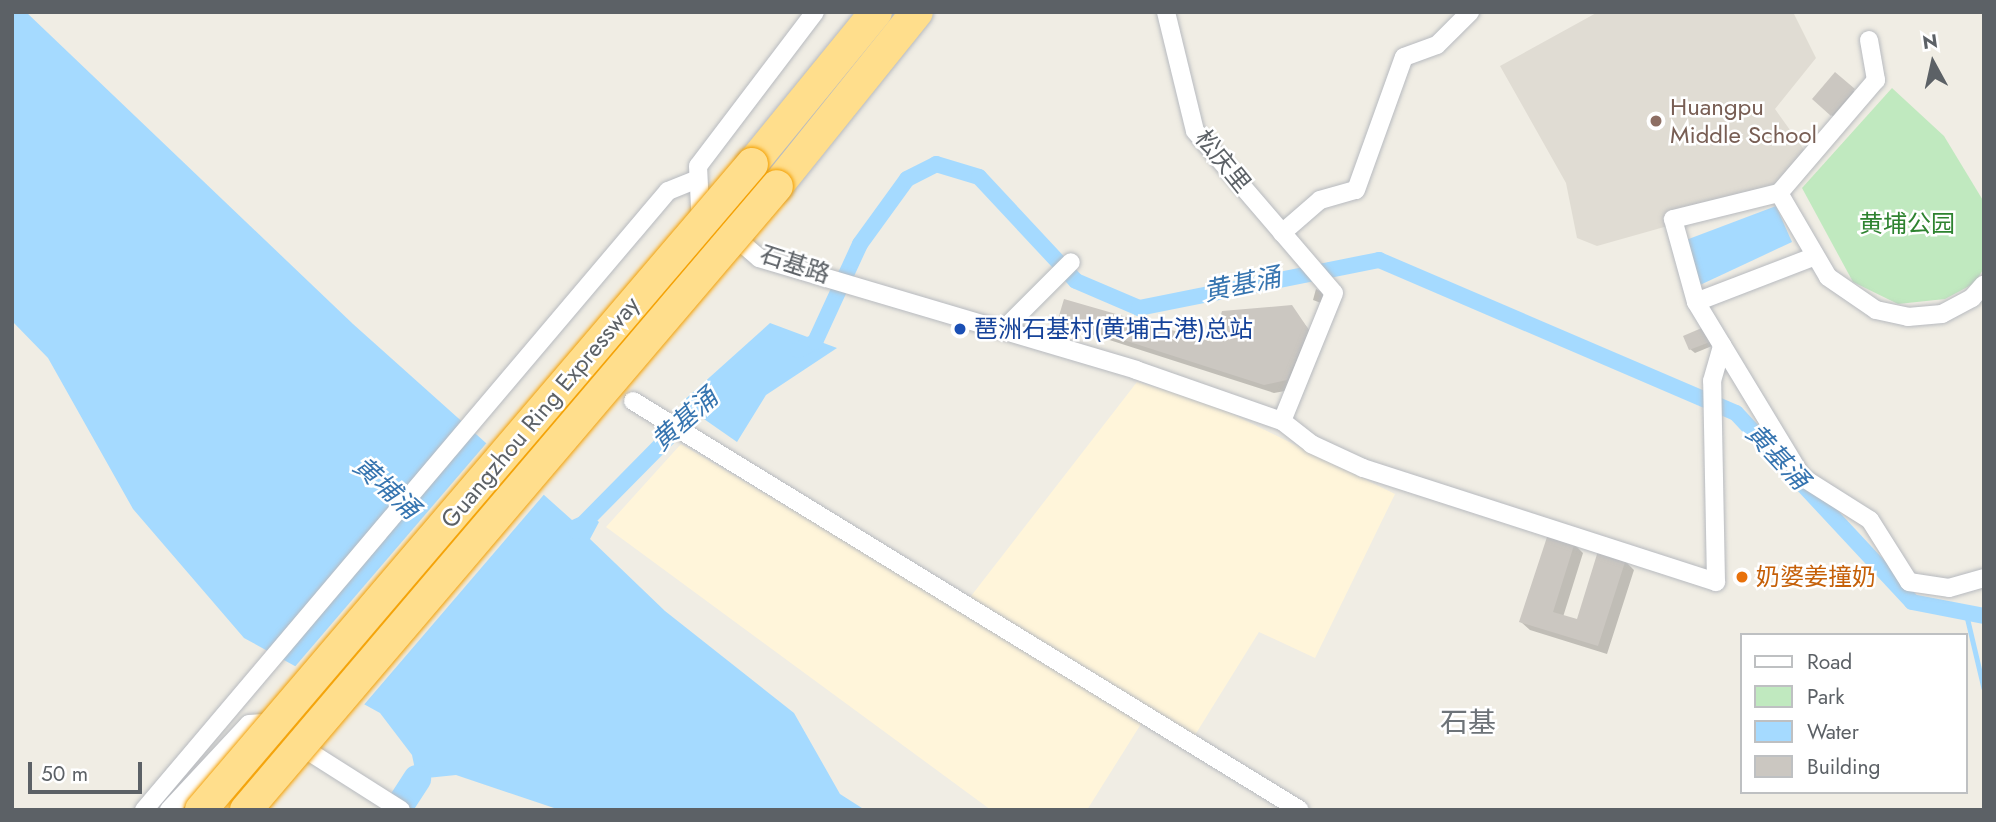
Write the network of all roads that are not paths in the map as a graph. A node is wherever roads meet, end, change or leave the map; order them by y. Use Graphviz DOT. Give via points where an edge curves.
graph roads {
  1 [pos="816,12"];
  2 [pos="876,12"];
  3 [pos="917,12"];
  4 [pos="1166,12"];
  5 [pos="1470,12"];
  6 [pos="1869,40"];
  7 [pos="695,180"];
  8 [pos="1779,193"];
  9 [pos="1282,233"];
  10 [pos="1813,257"];
  11 [pos="1071,262"];
  12 [pos="1984,284"];
  13 [pos="1696,302"];
  14 [pos="1005,328"];
  15 [pos="1722,345"];
  16 [pos="633,401"];
  17 [pos="1282,421"];
  18 [pos="1984,578"];
  19 [pos="395,806"];
  20 [pos="144,810"];
  21 [pos="169,810"];
  22 [pos="201,810"];
  23 [pos="246,810"];
  24 [pos="1300,810"];
  1 -- 7 [label="street" via="724,125"];
  2 -- 22 [label="highway, Guangzhou Ring Expressway, bridge"];
  3 -- 23 [label="highway, Guangzhou Ring Expressway, bridge"];
  4 -- 9 [label="street, 松庆里" via="1195,131"];
  5 -- 9 [label="street" via="1437,45 1404,57 1356,190 1320,200"];
  6 -- 8 [label="street" via="1876,80"];
  7 -- 14 [label="street, 石基路" via="700,207 759,258"];
  7 -- 20 [label="street" via="668,191"];
  8 -- 10 [label="street"];
  8 -- 13 [label="street" via="1673,219"];
  9 -- 17 [label="street, 松庆里" via="1334,293"];
  10 -- 12 [label="street" via="1846,295 1908,317 1942,314 1972,298"];
  10 -- 13 [label="street"];
  11 -- 14 [label="street"];
  13 -- 15 [label="street"];
  14 -- 17 [label="street, 石基路"];
  15 -- 17 [label="street, 石基路" via="1712,381 1716,582 1363,468 1311,444"];
  15 -- 18 [label="street" via="1802,477 1870,520 1909,582 1949,588"];
  16 -- 24 [label="street"];
  19 -- 21 [label="street" via="264,723 249,724"];
}
